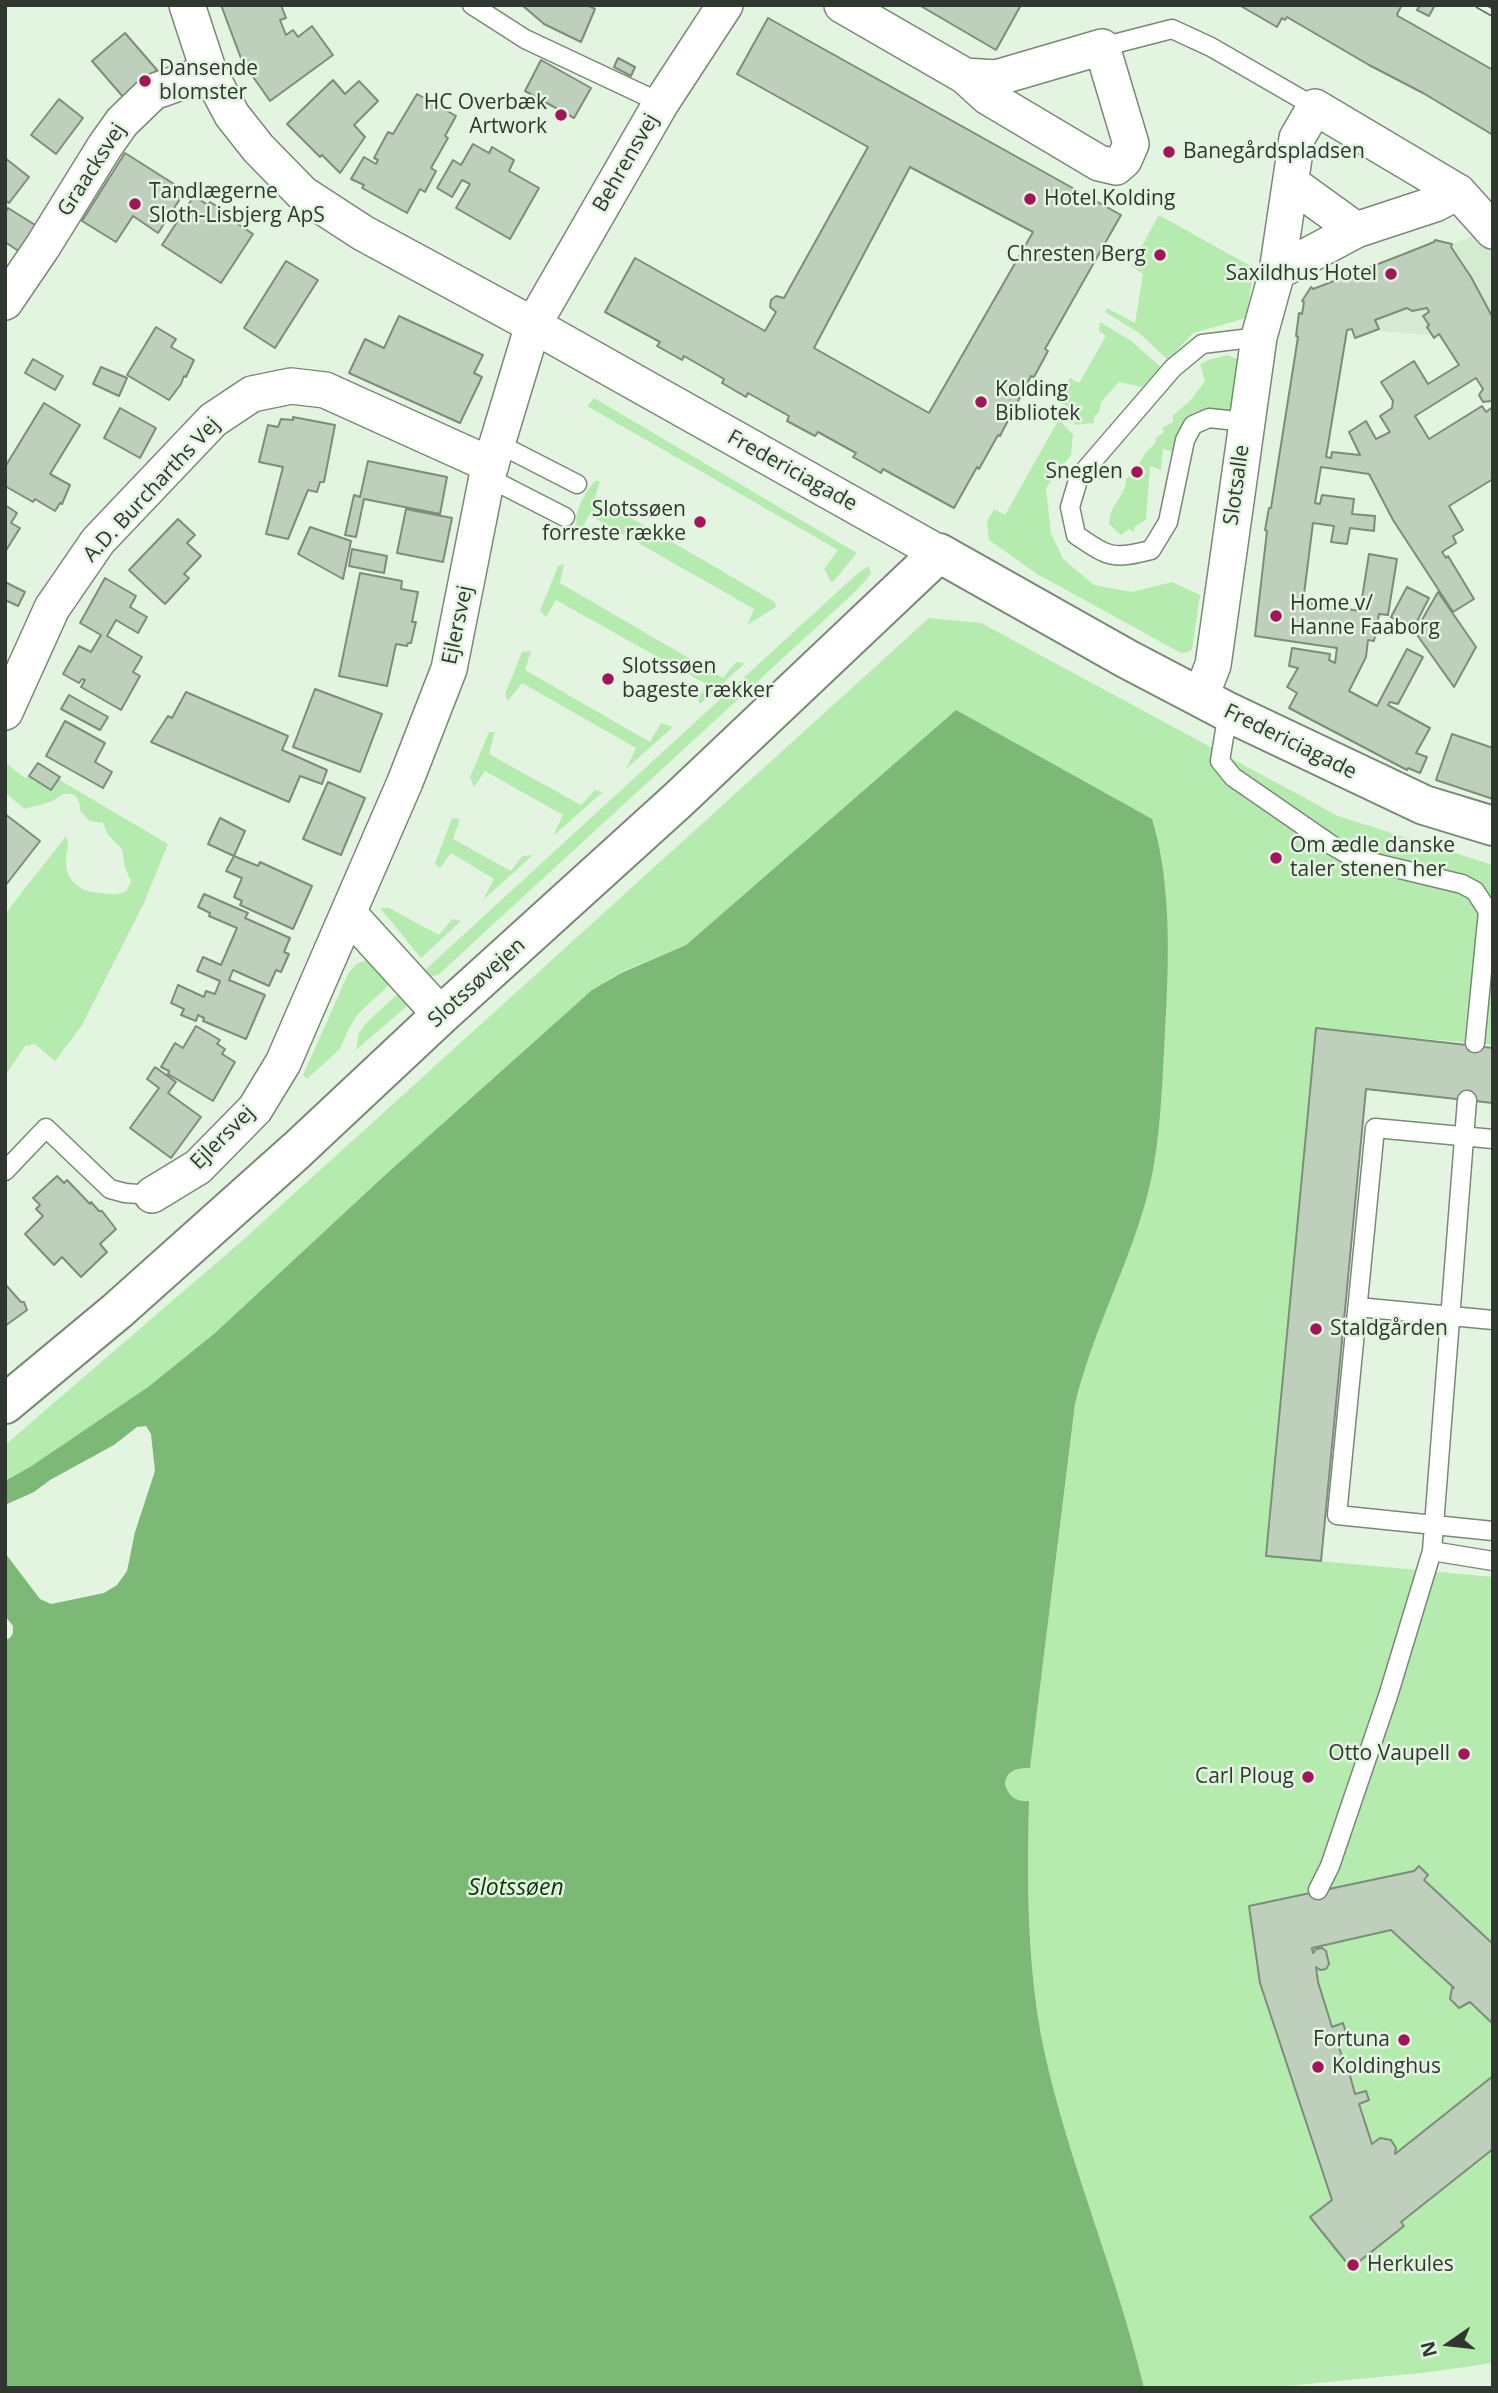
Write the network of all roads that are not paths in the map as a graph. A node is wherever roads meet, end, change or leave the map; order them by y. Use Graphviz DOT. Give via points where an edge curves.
graph roads {
  1 [pos="187,5"];
  2 [pos="472,5"];
  3 [pos="725,5"];
  4 [pos="842,5"];
  5 [pos="1102,47"];
  6 [pos="209,72"];
  7 [pos="965,76"];
  8 [pos="661,103"];
  9 [pos="1315,107"];
  10 [pos="1290,183"];
  11 [pos="1458,192"];
  12 [pos="1356,230"];
  13 [pos="1493,231"];
  14 [pos="1277,272"];
  15 [pos="5,302"];
  16 [pos="533,325"];
  17 [pos="1259,337"];
  18 [pos="1246,422"];
  19 [pos="492,461"];
  20 [pos="577,484"];
  21 [pos="565,517"];
  22 [pos="939,552"];
  23 [pos="1214,705"];
  24 [pos="5,712"];
  25 [pos="1493,826"];
  26 [pos="349,914"];
  27 [pos="442,1015"];
  28 [pos="1475,1043"];
  29 [pos="1467,1100"];
  30 [pos="1464,1136"];
  31 [pos="1493,1139"];
  32 [pos="5,1171"];
  33 [pos="152,1195"];
  34 [pos="1358,1307"];
  35 [pos="1450,1316"];
  36 [pos="1493,1321"];
  37 [pos="5,1404"];
  38 [pos="1433,1525"];
  39 [pos="1493,1531"];
  40 [pos="1432,1551"];
  41 [pos="1493,1561"];
  42 [pos="1318,1889"];
  1 -- 6 [label="street, Fredericiagade"];
  2 -- 8 [label="lane" via="525,39"];
  3 -- 8 [label="street, Behrensvej"];
  4 -- 7 [label="street"];
  5 -- 7 [label="street" via="996,78"];
  5 -- 7 [label="street" via="1131,144 1116,167 1099,163 999,104"];
  5 -- 9 [label="lane" via="1172,29"];
  6 -- 15 [label="street, Graacksvej" via="153,92 122,122"];
  6 -- 16 [label="street, Fredericiagade" via="232,115 303,194 363,233"];
  8 -- 16 [label="street, Behrensvej"];
  9 -- 10 [label="street" via="1297,138"];
  9 -- 11 [label="street"];
  10 -- 12 [label="street"];
  10 -- 14 [label="street"];
  11 -- 12 [label="street"];
  11 -- 13 [label="street"];
  12 -- 14 [label="street"];
  14 -- 17 [label="street, Slotsalle"];
  16 -- 19 [label="street, Ejlersvej"];
  16 -- 22 [label="street, Fredericiagade"];
  17 -- 18 [label="street, Slotsalle"];
  17 -- 18 [label="lane" via="1202,344 1173,368 1079,477 1070,507 1076,535 1105,554 1127,556 1151,550 1168,522 1185,440 1194,425 1209,418"];
  18 -- 23 [label="street, Slotsalle" via="1213,665"];
  19 -- 20 [label="lane"];
  19 -- 21 [label="lane"];
  19 -- 24 [label="street, A.D. Burcharths Vej" via="325,390 291,386 252,394 213,420 98,541 52,608"];
  19 -- 26 [label="street, Ejlersvej" via="449,669"];
  22 -- 23 [label="main road, Fredericiagade"];
  22 -- 27 [label="main road, Slotssøvejen" via="678,800"];
  23 -- 25 [label="main road, Fredericiagade" via="1424,805"];
  23 -- 28 [label="lane" via="1220,761 1233,777 1354,858 1475,891 1488,911"];
  26 -- 27 [label="street"];
  26 -- 33 [label="street, Ejlersvej" via="283,1063 255,1109 198,1167"];
  27 -- 37 [label="main road, Slotssøvejen" via="127,1303"];
  29 -- 30 [label="lane"];
  30 -- 31 [label="lane"];
  30 -- 34 [label="lane" via="1376,1128"];
  30 -- 35 [label="lane"];
  32 -- 33 [label="lane" via="46,1128 110,1189"];
  34 -- 35 [label="lane"];
  34 -- 38 [label="lane" via="1337,1515"];
  35 -- 36 [label="lane"];
  35 -- 38 [label="lane"];
  38 -- 39 [label="lane"];
  38 -- 40 [label="lane"];
  40 -- 41 [label="lane"];
  40 -- 42 [label="lane" via="1383,1709"];
}
